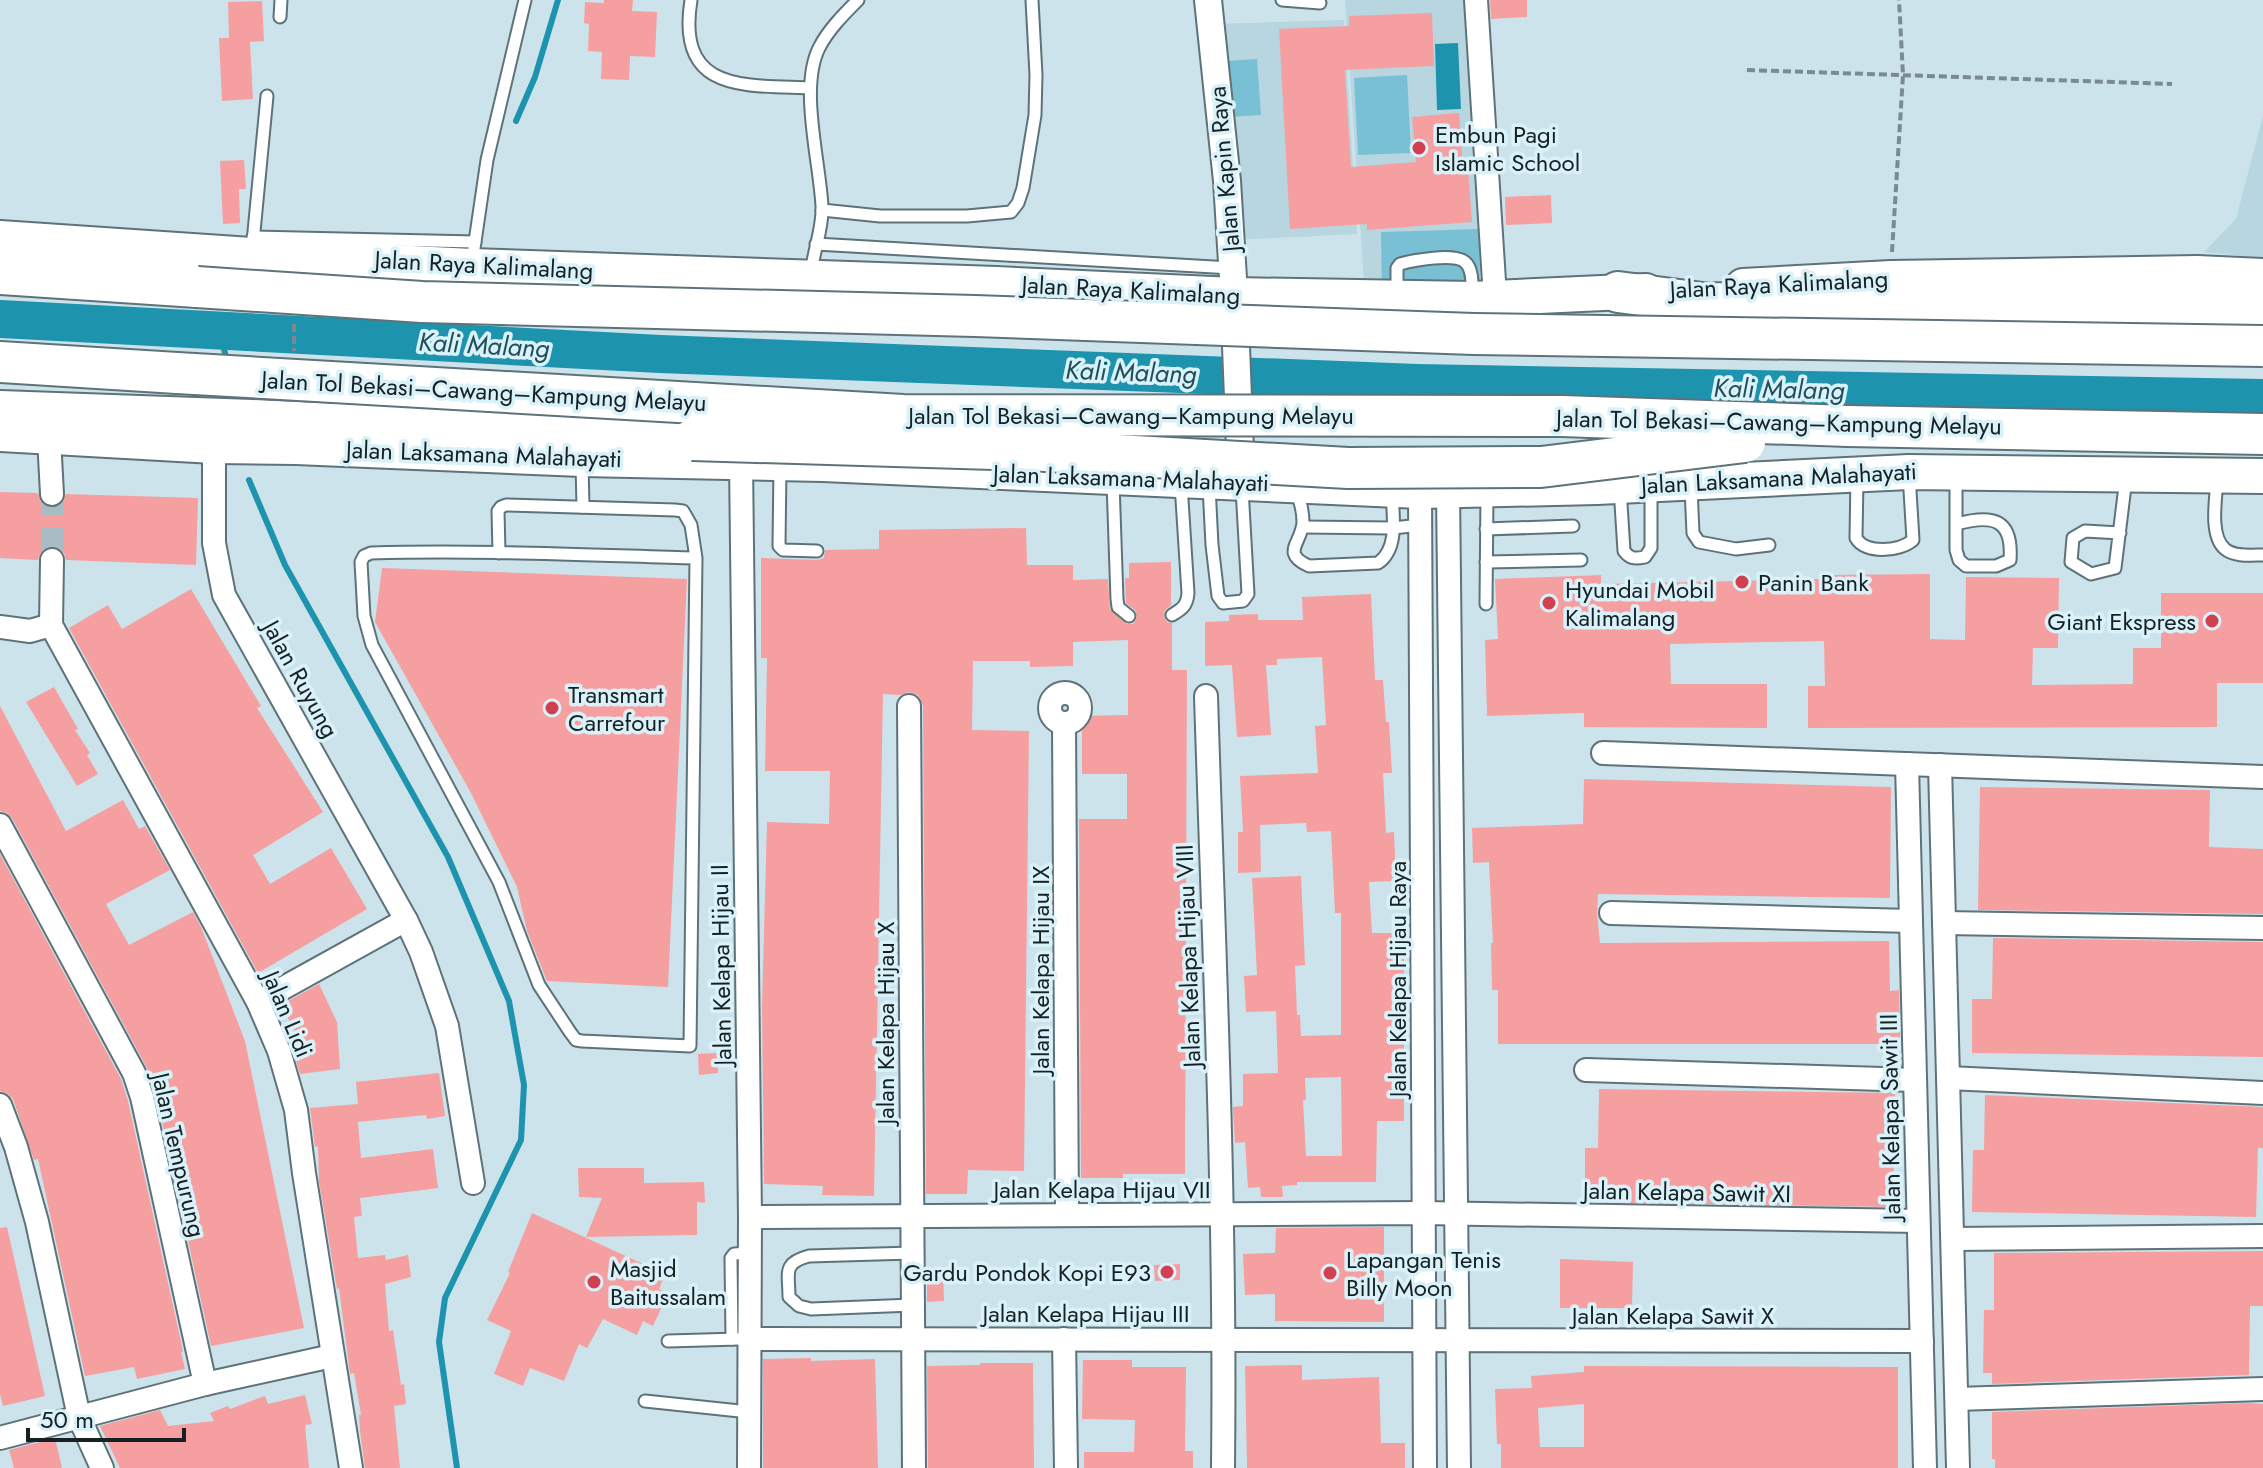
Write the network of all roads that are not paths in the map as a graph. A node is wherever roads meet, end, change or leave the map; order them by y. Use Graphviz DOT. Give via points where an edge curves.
graph roads {
  1 [pos="281,0"];
  2 [pos="525,0"];
  3 [pos="691,0"];
  4 [pos="858,0"];
  5 [pos="1032,0"];
  6 [pos="1208,0"];
  7 [pos="1282,0"];
  8 [pos="1476,0"];
  9 [pos="1320,3"];
  10 [pos="280,17"];
  11 [pos="810,88"];
  12 [pos="267,96"];
  13 [pos="822,210"];
  14 [pos="0,238"];
  15 [pos="816,244"];
  16 [pos="252,246"];
  17 [pos="473,254"];
  18 [pos="0,274"];
  19 [pos="2263,276"];
  20 [pos="810,279"];
  21 [pos="1233,282"];
  22 [pos="1618,292"];
  23 [pos="1484,298"];
  24 [pos="2263,307"];
  25 [pos="2263,346"];
  26 [pos="0,362"];
  27 [pos="0,411"];
  28 [pos="1848,426"];
  29 [pos="0,434"];
  30 [pos="2263,434"];
  31 [pos="49,438"];
  32 [pos="220,445"];
  33 [pos="582,459"];
  34 [pos="741,462"];
  35 [pos="780,463"];
  36 [pos="1956,471"];
  37 [pos="1909,472"];
  38 [pos="1857,473"];
  39 [pos="2127,474"];
  40 [pos="2218,476"];
  41 [pos="2263,476"];
  42 [pos="1113,478"];
  43 [pos="1210,481"];
  44 [pos="1690,481"];
  45 [pos="1635,484"];
  46 [pos="1295,485"];
  47 [pos="1420,490"];
  48 [pos="1487,490"];
  49 [pos="52,494"];
  50 [pos="583,507"];
  51 [pos="1957,524"];
  52 [pos="1420,525"];
  53 [pos="1573,526"];
  54 [pos="1303,527"];
  55 [pos="1393,528"];
  56 [pos="1486,529"];
  57 [pos="2120,533"];
  58 [pos="1769,545"];
  59 [pos="817,551"];
  60 [pos="499,553"];
  61 [pos="2263,555"];
  62 [pos="696,558"];
  63 [pos="52,560"];
  64 [pos="1581,560"];
  65 [pos="1486,562"];
  66 [pos="1486,604"];
  67 [pos="1172,615"];
  68 [pos="1129,616"];
  69 [pos="0,627"];
  70 [pos="40,628"];
  71 [pos="0,642"];
  72 [pos="1421,657"];
  73 [pos="1449,659"];
  74 [pos="1206,696"];
  75 [pos="909,706"];
  76 [pos="1064,724"];
  77 [pos="1603,753"];
  78 [pos="1907,764"];
  79 [pos="1940,765"];
  80 [pos="2263,777"];
  81 [pos="0,825"];
  82 [pos="1611,913"];
  83 [pos="406,920"];
  84 [pos="1911,921"];
  85 [pos="1944,923"];
  86 [pos="2263,928"];
  87 [pos="258,1002"];
  88 [pos="1586,1070"];
  89 [pos="1948,1078"];
  90 [pos="1915,1080"];
  91 [pos="2263,1093"];
  92 [pos="0,1105"];
  93 [pos="473,1183"];
  94 [pos="1424,1213"];
  95 [pos="1222,1214"];
  96 [pos="1456,1214"];
  97 [pos="1067,1215"];
  98 [pos="912,1216"];
  99 [pos="750,1217"];
  100 [pos="1918,1221"];
  101 [pos="2263,1236"];
  102 [pos="1953,1239"];
  103 [pos="912,1253"];
  104 [pos="913,1305"];
  105 [pos="1225,1338"];
  106 [pos="740,1339"];
  107 [pos="913,1339"];
  108 [pos="1064,1339"];
  109 [pos="1425,1339"];
  110 [pos="1457,1340"];
  111 [pos="668,1341"];
  112 [pos="1922,1341"];
  113 [pos="332,1356"];
  114 [pos="205,1384"];
  115 [pos="2263,1389"];
  116 [pos="1957,1399"];
  117 [pos="645,1401"];
  118 [pos="749,1412"];
  119 [pos="79,1417"];
  120 [pos="0,1438"];
  121 [pos="102,1468"];
  122 [pos="351,1468"];
  123 [pos="749,1468"];
  124 [pos="914,1468"];
  125 [pos="1066,1468"];
  126 [pos="1223,1468"];
  127 [pos="1425,1468"];
  128 [pos="1459,1468"];
  129 [pos="1925,1468"];
  130 [pos="1958,1468"];
  1 -- 10 [label="lane"];
  2 -- 17 [label="lane" via="487,160"];
  3 -- 11 [label="lane" via="694,53 718,79"];
  4 -- 11 [label="lane" via="819,47"];
  5 -- 13 [label="lane" via="1035,115 1023,188 1011,212 895,216"];
  6 -- 21 [label="street, Jalan Kapin Raya"];
  7 -- 9 [label="lane"];
  8 -- 23 [label="street"];
  11 -- 13 [label="lane"];
  12 -- 16 [label="lane"];
  13 -- 15 [label="lane"];
  14 -- 16 [label="main road, Jalan Raya Kalimalang"];
  15 -- 20 [label="lane"];
  15 -- 21 [label="lane"];
  16 -- 17 [label="main road, Jalan Raya Kalimalang"];
  17 -- 20 [label="main road, Jalan Raya Kalimalang"];
  18 -- 25 [label="highway, bridge" via="422,302 1474,334"];
  19 -- 22 [label="main road, Jalan Raya Kalimalang" via="1891,278"];
  20 -- 21 [label="main road, Jalan Raya Kalimalang"];
  21 -- 23 [label="main road, Jalan Raya Kalimalang" via="1396,298"];
  21 -- 43 [label="street, Jalan Kapin Raya" via="1239,441"];
  22 -- 23 [label="main road, Jalan Raya Kalimalang"];
  22 -- 24 [label="highway" via="1702,303"];
  26 -- 28 [label="highway, Jalan Tol Bekasi–Cawang–Kampung Melayu, bridge" via="903,415 1562,416"];
  27 -- 28 [label="highway, bridge" via="1028,450 1348,468 1541,467"];
  28 -- 30 [label="highway, Jalan Tol Bekasi–Cawang–Kampung Melayu"];
  29 -- 31 [label="main road, Jalan Laksamana Malahayati"];
  31 -- 32 [label="main road, Jalan Laksamana Malahayati"];
  31 -- 49 [label="street"];
  32 -- 33 [label="main road, Jalan Laksamana Malahayati"];
  32 -- 83 [label="street, Jalan Ruyung" via="214,543 224,595"];
  33 -- 34 [label="main road, Jalan Laksamana Malahayati"];
  33 -- 50 [label="lane"];
  34 -- 35 [label="main road, Jalan Laksamana Malahayati"];
  34 -- 99 [label="street, Jalan Kelapa Hijau II"];
  35 -- 42 [label="main road, Jalan Laksamana Malahayati"];
  35 -- 59 [label="lane" via="779,546"];
  36 -- 37 [label="main road, Jalan Laksamana Malahayati"];
  36 -- 39 [label="main road, Jalan Laksamana Malahayati"];
  36 -- 51 [label="lane"];
  37 -- 38 [label="main road, Jalan Laksamana Malahayati"];
  37 -- 38 [label="lane" via="1913,540 1901,547 1868,549 1856,538"];
  38 -- 44 [label="main road, Jalan Laksamana Malahayati"];
  39 -- 40 [label="main road, Jalan Laksamana Malahayati"];
  39 -- 57 [label="lane"];
  40 -- 41 [label="main road, Jalan Laksamana Malahayati"];
  40 -- 61 [label="lane" via="2214,521 2219,541 2226,551"];
  42 -- 43 [label="main road, Jalan Laksamana Malahayati"];
  42 -- 68 [label="lane" via="1117,599"];
  43 -- 43 [label="lane" via="1248,594 1243,601 1223,603 1218,596"];
  43 -- 46 [label="main road, Jalan Laksamana Malahayati"];
  43 -- 67 [label="lane" via="1187,603"];
  44 -- 45 [label="main road, Jalan Laksamana Malahayati"];
  44 -- 58 [label="lane" via="1693,533 1699,542 1736,549"];
  45 -- 45 [label="lane" via="1651,548 1637,559 1629,557 1622,543"];
  45 -- 48 [label="main road, Jalan Laksamana Malahayati"];
  46 -- 47 [label="main road, Jalan Laksamana Malahayati"];
  46 -- 54 [label="lane"];
  47 -- 48 [label="main road, Jalan Laksamana Malahayati"];
  47 -- 52 [label="street, Jalan Kelapa Hijau Raya"];
  47 -- 55 [label="lane"];
  47 -- 73 [label="street"];
  48 -- 56 [label="lane"];
  50 -- 60 [label="lane" via="501,507"];
  50 -- 62 [label="lane" via="683,511"];
  51 -- 51 [label="lane" via="1956,550 1966,566 1996,566 2010,560 2003,525 1989,520"];
  52 -- 55 [label="lane"];
  52 -- 72 [label="street, Jalan Kelapa Hijau Raya"];
  53 -- 56 [label="lane"];
  54 -- 55 [label="lane"];
  54 -- 55 [label="lane" via="1295,557 1309,566 1378,563 1385,558"];
  56 -- 65 [label="lane"];
  57 -- 57 [label="lane" via="2115,568 2091,574 2071,562 2073,538 2085,531"];
  60 -- 62 [label="lane"];
  60 -- 62 [label="lane" via="364,556 364,616 372,645 499,882 539,985 576,1040 690,1046"];
  63 -- 70 [label="street"];
  64 -- 65 [label="lane"];
  65 -- 66 [label="lane"];
  69 -- 70 [label="street"];
  70 -- 71 [label="street"];
  70 -- 87 [label="street, Jalan Lidi"];
  72 -- 73 [label="street"];
  72 -- 94 [label="street, Jalan Kelapa Hijau Raya"];
  73 -- 96 [label="street"];
  74 -- 95 [label="street, Jalan Kelapa Hijau VIII"];
  75 -- 98 [label="street, Jalan Kelapa Hijau X"];
  76 -- 97 [label="street, Jalan Kelapa Hijau IX"];
  77 -- 78 [label="street"];
  78 -- 79 [label="street"];
  78 -- 84 [label="street, Jalan Kelapa Sawit III"];
  79 -- 80 [label="street"];
  79 -- 85 [label="street"];
  81 -- 114 [label="street, Jalan Tempurung" via="134,1073"];
  82 -- 84 [label="street"];
  83 -- 87 [label="street"];
  83 -- 93 [label="street, Jalan Ruyung" via="447,1026"];
  84 -- 90 [label="street, Jalan Kelapa Sawit III"];
  85 -- 86 [label="street"];
  85 -- 89 [label="street"];
  87 -- 113 [label="street, Jalan Lidi" via="296,1110"];
  88 -- 90 [label="street"];
  89 -- 91 [label="street"];
  89 -- 102 [label="street"];
  90 -- 100 [label="street, Jalan Kelapa Sawit III"];
  92 -- 119 [label="street" via="37,1222"];
  94 -- 95 [label="street, Jalan Kelapa Hijau VII"];
  94 -- 96 [label="street, Jalan Kelapa Hijau VII"];
  94 -- 109 [label="street, Jalan Kelapa Hijau Raya"];
  95 -- 97 [label="street, Jalan Kelapa Hijau VII"];
  95 -- 105 [label="street, Jalan Kelapa Hijau VIII"];
  96 -- 100 [label="street, Jalan Kelapa Sawit XI"];
  96 -- 110 [label="street"];
  97 -- 98 [label="street, Jalan Kelapa Hijau VII"];
  98 -- 99 [label="street, Jalan Kelapa Hijau VII"];
  98 -- 103 [label="street, Jalan Kelapa Hijau X"];
  99 -- 106 [label="street, Jalan Kelapa Hijau II"];
  100 -- 112 [label="street, Jalan Kelapa Sawit III"];
  101 -- 102 [label="street"];
  102 -- 116 [label="street"];
  103 -- 104 [label="street, Jalan Kelapa Hijau X"];
  103 -- 104 [label="lane" via="795,1260 789,1267 789,1297 811,1309"];
  104 -- 107 [label="street, Jalan Kelapa Hijau X"];
  105 -- 108 [label="street, Jalan Kelapa Hijau III"];
  105 -- 109 [label="street, Jalan Kelapa Hijau III"];
  105 -- 126 [label="street, Jalan Kelapa Hijau VIII"];
  106 -- 107 [label="street, Jalan Kelapa Hijau III"];
  106 -- 111 [label="lane"];
  106 -- 118 [label="street, Jalan Kelapa Hijau II"];
  107 -- 108 [label="street, Jalan Kelapa Hijau III"];
  107 -- 124 [label="street, Jalan Kelapa Hijau X"];
  108 -- 125 [label="street"];
  109 -- 110 [label="street, Jalan Kelapa Sawit X"];
  109 -- 127 [label="street, Jalan Kelapa Hijau Raya"];
  110 -- 112 [label="street, Jalan Kelapa Sawit X"];
  110 -- 128 [label="street"];
  112 -- 129 [label="street, Jalan Kelapa Sawit III"];
  113 -- 114 [label="street"];
  113 -- 122 [label="street, Jalan Lidi"];
  114 -- 119 [label="street"];
  115 -- 116 [label="street"];
  116 -- 130 [label="street"];
  117 -- 118 [label="lane"];
  118 -- 123 [label="street, Jalan Kelapa Hijau II"];
  119 -- 120 [label="street"];
  119 -- 121 [label="street"];
}
